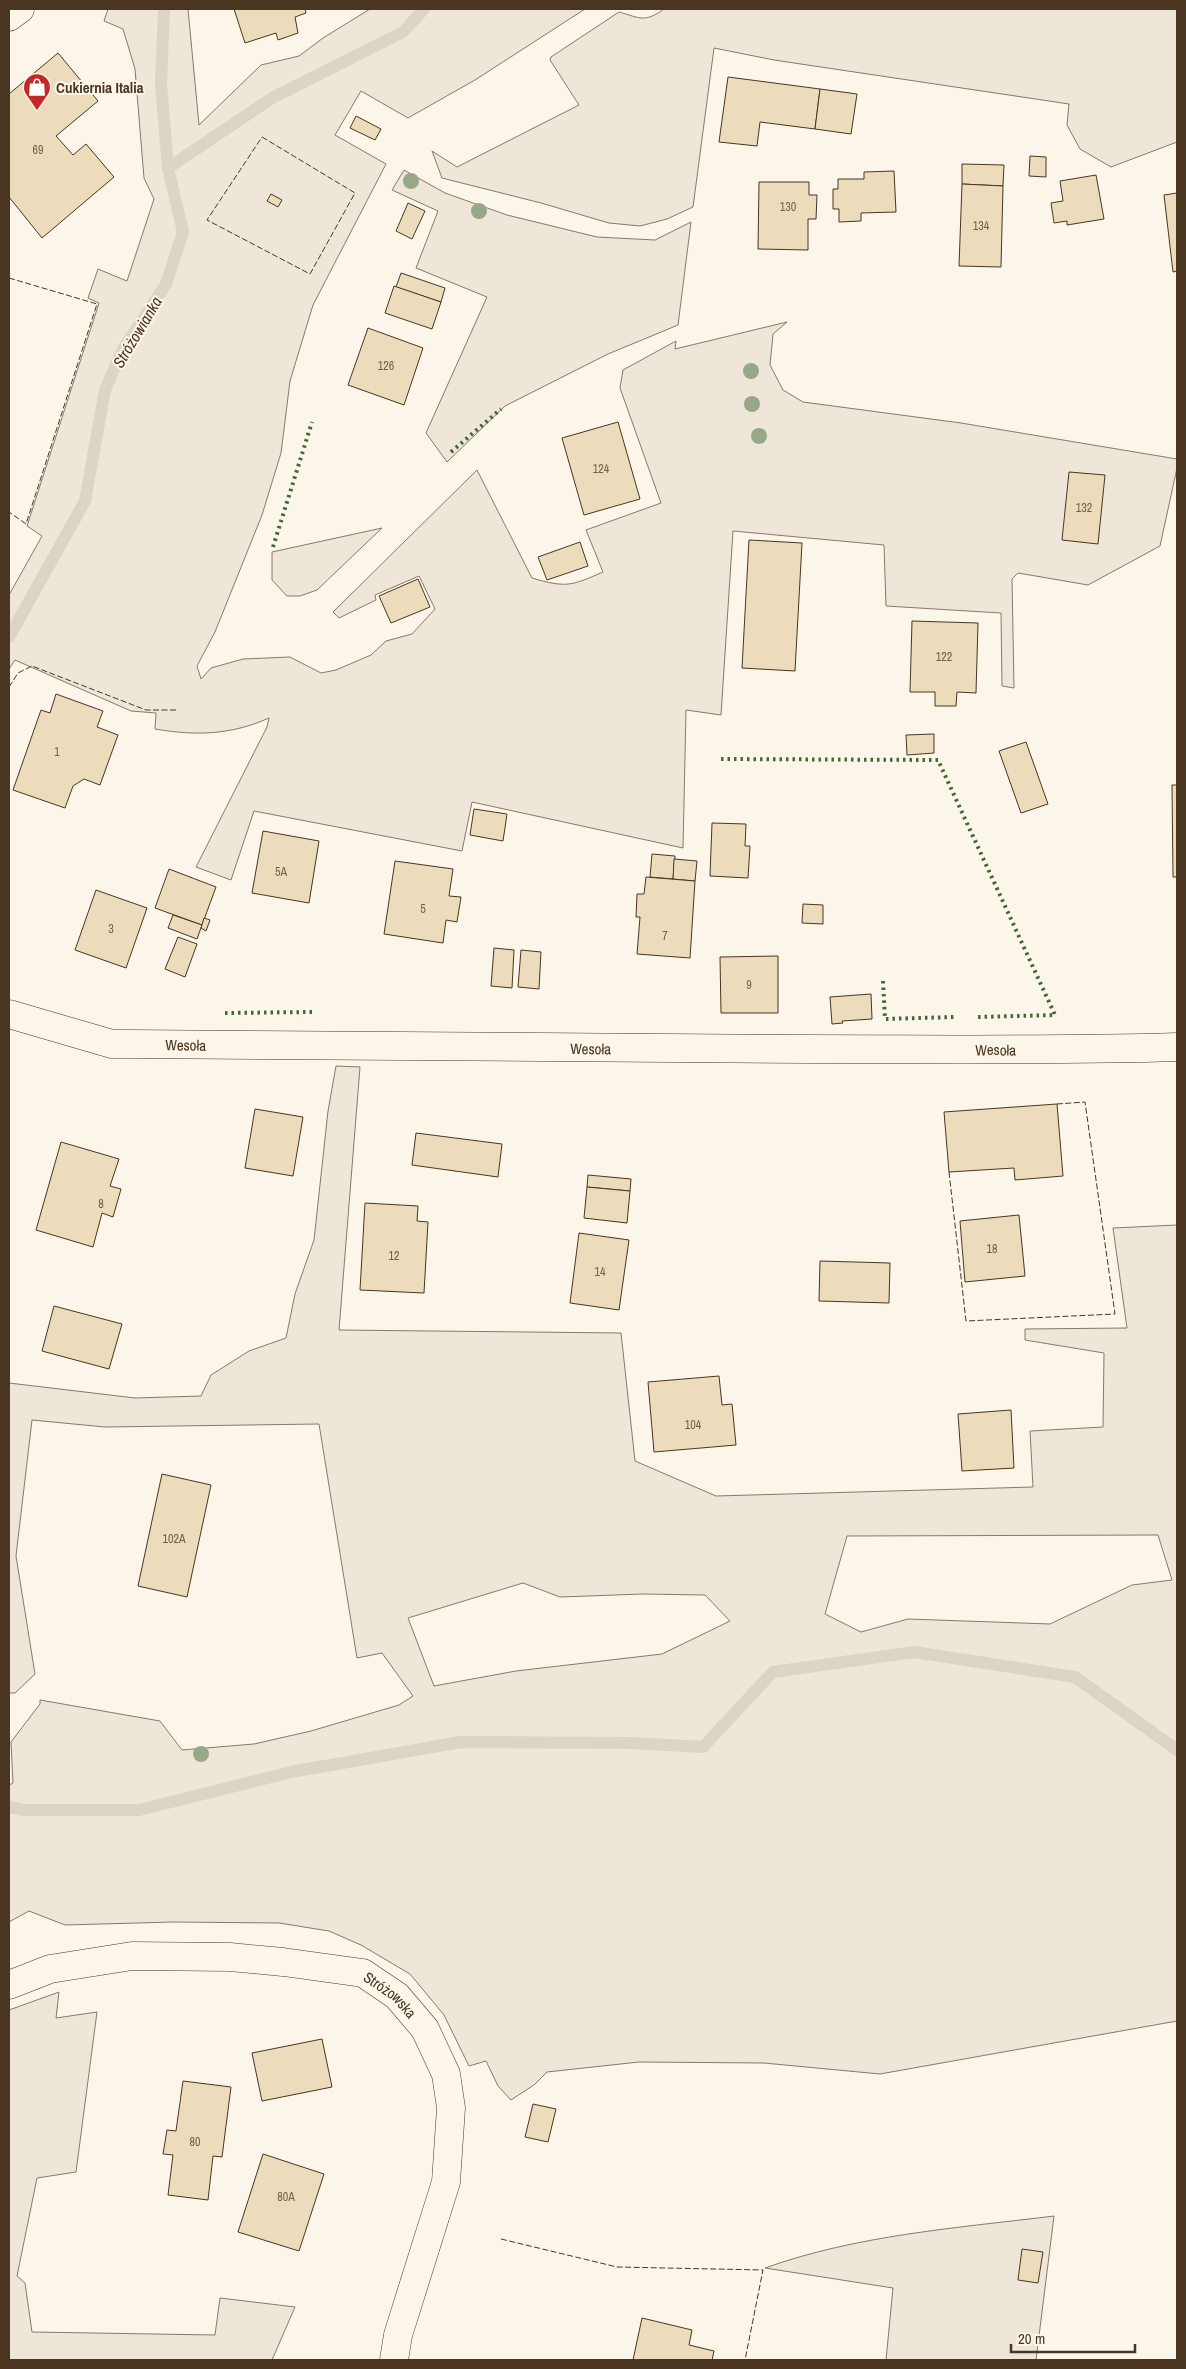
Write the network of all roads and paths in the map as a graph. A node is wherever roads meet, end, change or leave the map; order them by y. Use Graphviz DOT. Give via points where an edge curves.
graph roads {
  1 [pos="20,9"];
  2 [pos="9,17"];
  3 [pos="9,1014"];
  4 [pos="1177,1047"];
  5 [pos="9,1985"];
  6 [pos="394,2360"];
  1 -- 2 [label="street"];
  3 -- 4 [label="street, Wesoła" via="112,1044 994,1050"];
  5 -- 6 [label="street, Stróżowska" via="50,1969 132,1956 230,1957 363,1973 396,1996 425,2029 446,2074 451,2108 446,2182 398,2335"];
}
